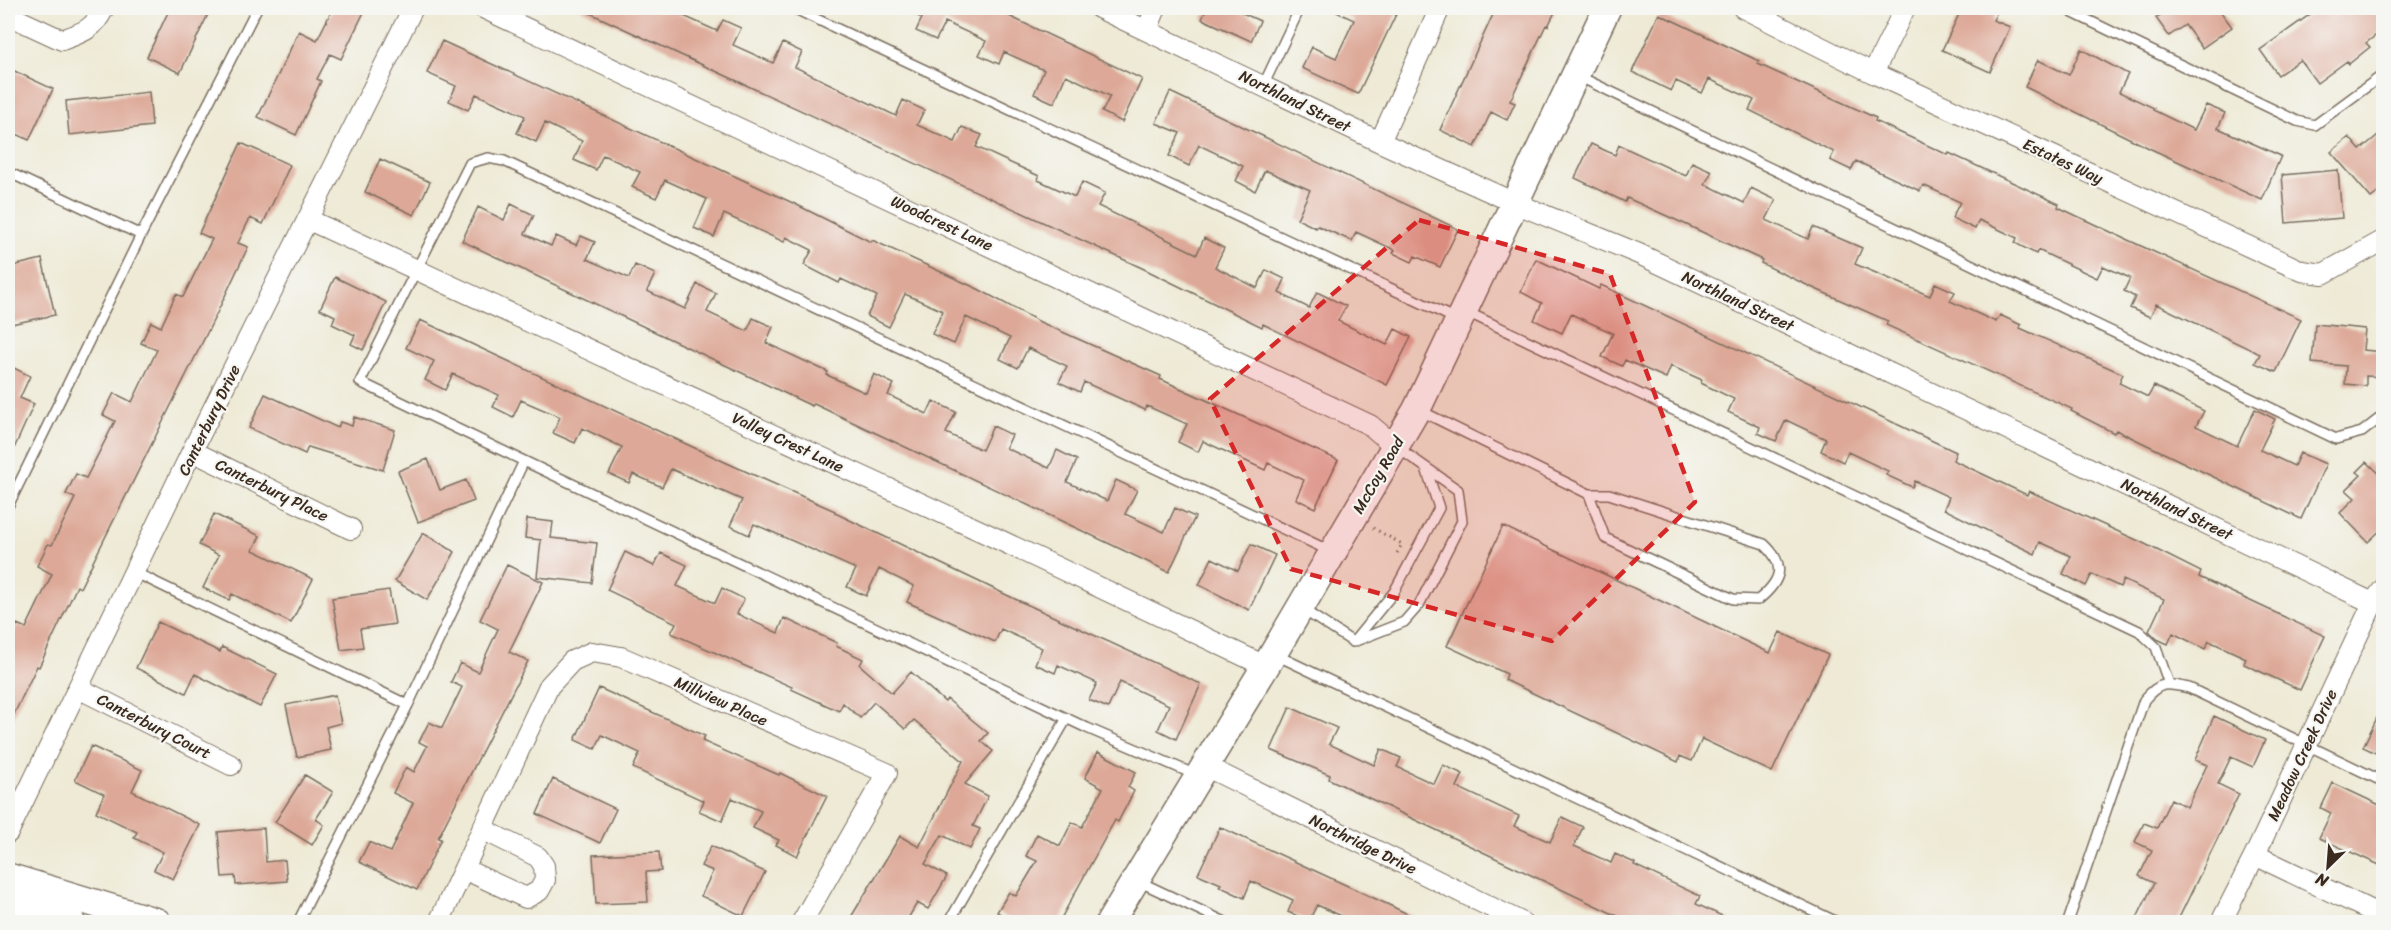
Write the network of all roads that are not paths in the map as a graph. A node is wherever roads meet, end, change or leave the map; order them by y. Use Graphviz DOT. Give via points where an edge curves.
graph roads {
  1 [pos="104,8"];
  2 [pos="257,8"];
  3 [pos="413,8"];
  4 [pos="483,8"];
  5 [pos="793,8"];
  6 [pos="1099,8"];
  7 [pos="1156,8"];
  8 [pos="1300,8"];
  9 [pos="1440,8"];
  10 [pos="1607,8"];
  11 [pos="1743,8"];
  12 [pos="1905,8"];
  13 [pos="2069,8"];
  14 [pos="8,15"];
  15 [pos="1147,30"];
  16 [pos="1873,73"];
  17 [pos="2384,74"];
  18 [pos="1576,75"];
  19 [pos="1263,86"];
  20 [pos="1380,142"];
  21 [pos="8,172"];
  22 [pos="1515,203"];
  23 [pos="309,220"];
  24 [pos="141,235"];
  25 [pos="2384,240"];
  26 [pos="416,269"];
  27 [pos="1462,316"];
  28 [pos="1417,409"];
  29 [pos="2384,414"];
  30 [pos="1395,446"];
  31 [pos="192,451"];
  32 [pos="524,461"];
  33 [pos="1426,467"];
  34 [pos="1589,494"];
  35 [pos="8,506"];
  36 [pos="351,529"];
  37 [pos="1333,552"];
  38 [pos="134,572"];
  39 [pos="2378,595"];
  40 [pos="1300,608"];
  41 [pos="1353,642"];
  42 [pos="1269,660"];
  43 [pos="2169,684"];
  44 [pos="78,688"];
  45 [pos="408,705"];
  46 [pos="1067,718"];
  47 [pos="2306,746"];
  48 [pos="231,765"];
  49 [pos="1202,771"];
  50 [pos="2384,782"];
  51 [pos="482,830"];
  52 [pos="8,833"];
  53 [pos="2255,855"];
  54 [pos="464,869"];
  55 [pos="8,877"];
  56 [pos="1136,879"];
  57 [pos="8,897"];
  58 [pos="2384,917"];
  59 [pos="68,922"];
  60 [pos="157,922"];
  61 [pos="298,922"];
  62 [pos="439,922"];
  63 [pos="802,922"];
  64 [pos="949,922"];
  65 [pos="1110,922"];
  66 [pos="1225,922"];
  67 [pos="1521,922"];
  68 [pos="1837,922"];
  69 [pos="2068,922"];
  70 [pos="2221,922"];
  1 -- 14 [label="street" via="98,21 84,32 62,40"];
  2 -- 24 [label="lane"];
  3 -- 23 [label="street, Canterbury Drive"];
  4 -- 30 [label="street, Woodcrest Lane" via="1370,424"];
  5 -- 27 [label="lane"];
  6 -- 15 [label="street, Northland Street"];
  7 -- 15 [label="street"];
  8 -- 19 [label="lane"];
  9 -- 20 [label="street"];
  10 -- 18 [label="street, McCoy Road"];
  11 -- 16 [label="street, Estates Way"];
  12 -- 16 [label="street"];
  13 -- 17 [label="lane" via="2287,116 2315,125"];
  15 -- 19 [label="street, Northland Street"];
  16 -- 25 [label="street, Estates Way" via="2302,271 2323,274"];
  18 -- 22 [label="street, McCoy Road"];
  18 -- 29 [label="lane" via="2337,439 2362,432"];
  19 -- 20 [label="street, Northland Street"];
  20 -- 22 [label="street, Northland Street"];
  21 -- 24 [label="lane"];
  22 -- 27 [label="street, McCoy Road"];
  22 -- 39 [label="street, Northland Street" via="1639,254"];
  23 -- 26 [label="street, Valley Crest Lane"];
  23 -- 31 [label="street, Canterbury Drive"];
  24 -- 35 [label="lane"];
  26 -- 32 [label="lane" via="360,382"];
  26 -- 37 [label="lane" via="470,163 488,158 504,161"];
  26 -- 42 [label="street, Valley Crest Lane"];
  27 -- 28 [label="street, McCoy Road"];
  27 -- 43 [label="lane" via="2139,631 2156,647"];
  28 -- 30 [label="street, McCoy Road"];
  28 -- 34 [label="lane"];
  30 -- 33 [label="lane"];
  30 -- 37 [label="street, McCoy Road"];
  31 -- 36 [label="street, Canterbury Place"];
  31 -- 38 [label="street, Canterbury Drive"];
  32 -- 45 [label="lane"];
  32 -- 46 [label="lane"];
  33 -- 41 [label="lane" via="1439,508 1394,592"];
  33 -- 41 [label="lane" via="1458,490 1462,521 1419,605 1404,622"];
  34 -- 34 [label="lane" via="1605,538 1733,599 1758,600 1773,588 1779,573 1776,555 1764,544 1609,494"];
  37 -- 40 [label="street, McCoy Road"];
  38 -- 44 [label="street, Canterbury Drive"];
  38 -- 45 [label="lane"];
  39 -- 47 [label="street, Meadow Creek Drive"];
  40 -- 41 [label="lane"];
  40 -- 42 [label="street, McCoy Road"];
  42 -- 49 [label="street, McCoy Road"];
  42 -- 68 [label="lane"];
  43 -- 47 [label="lane" via="2189,688"];
  43 -- 69 [label="lane" via="2155,687 2144,700"];
  44 -- 48 [label="street, Canterbury Court"];
  44 -- 52 [label="street, Canterbury Drive"];
  45 -- 61 [label="lane"];
  46 -- 49 [label="lane"];
  46 -- 64 [label="lane"];
  47 -- 50 [label="lane"];
  47 -- 53 [label="street, Meadow Creek Drive"];
  49 -- 56 [label="street, McCoy Road"];
  49 -- 67 [label="street, Northridge Drive"];
  51 -- 54 [label="street, Millview Place"];
  51 -- 54 [label="street" via="538,857 544,866 545,880 539,891 526,898"];
  51 -- 63 [label="street, Millview Place" via="549,686 572,661 592,652 621,657 887,773"];
  53 -- 58 [label="street"];
  53 -- 70 [label="street, Meadow Creek Drive"];
  54 -- 62 [label="street, Millview Place"];
  55 -- 60 [label="street"];
  56 -- 65 [label="street, McCoy Road"];
  56 -- 66 [label="lane"];
  57 -- 59 [label="highway"];
}
